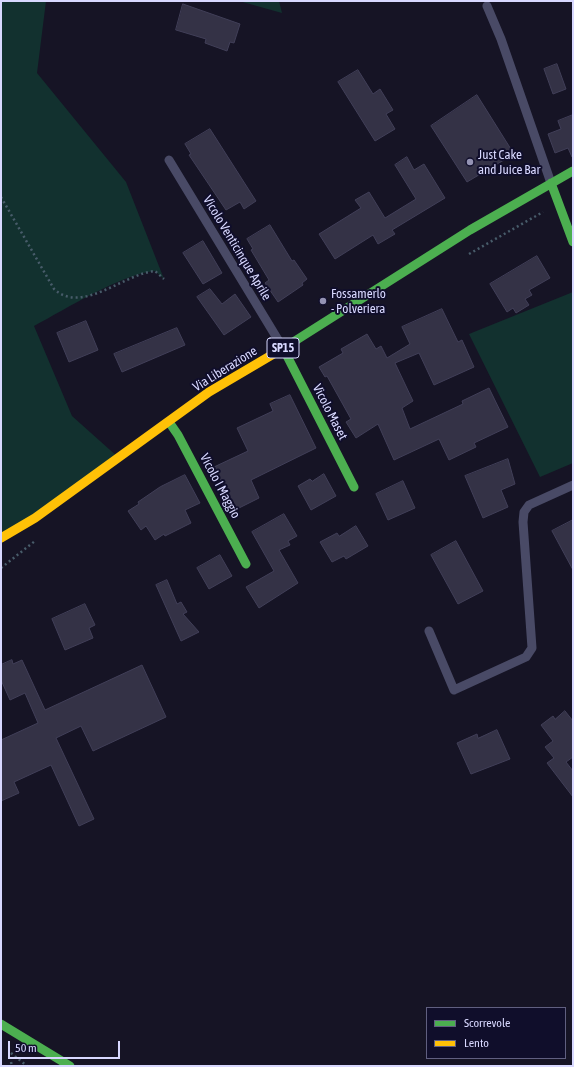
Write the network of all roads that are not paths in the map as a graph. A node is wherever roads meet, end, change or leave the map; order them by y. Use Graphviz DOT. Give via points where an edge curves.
graph roads {
  1 [pos="487,6"];
  2 [pos="169,160"];
  3 [pos="573,171"];
  4 [pos="551,183"];
  5 [pos="573,242"];
  6 [pos="283,348"];
  7 [pos="169,422"];
  8 [pos="573,484"];
  9 [pos="354,487"];
  10 [pos="1,538"];
  11 [pos="246,564"];
  12 [pos="429,631"];
  13 [pos="1,1024"];
  14 [pos="70,1066"];
  1 -- 4 [label="lane"];
  2 -- 6 [label="lane, Vicolo Venticinque Aprile"];
  3 -- 4 [label="main road, Via Liberazione / SP15"];
  4 -- 5 [label="main road"];
  4 -- 6 [label="main road, Via Liberazione / SP15" via="470,230"];
  6 -- 7 [label="main road, Via Liberazione / SP15" via="208,392"];
  6 -- 9 [label="main road, Vicolo Maset"];
  7 -- 10 [label="main road, Via Liberazione / SP15" via="35,518"];
  7 -- 11 [label="main road, Vicolo I Maggio" via="178,434"];
  8 -- 12 [label="lane" via="529,505 524,512 532,648 526,657 454,690"];
  13 -- 14 [label="main road"];
}
